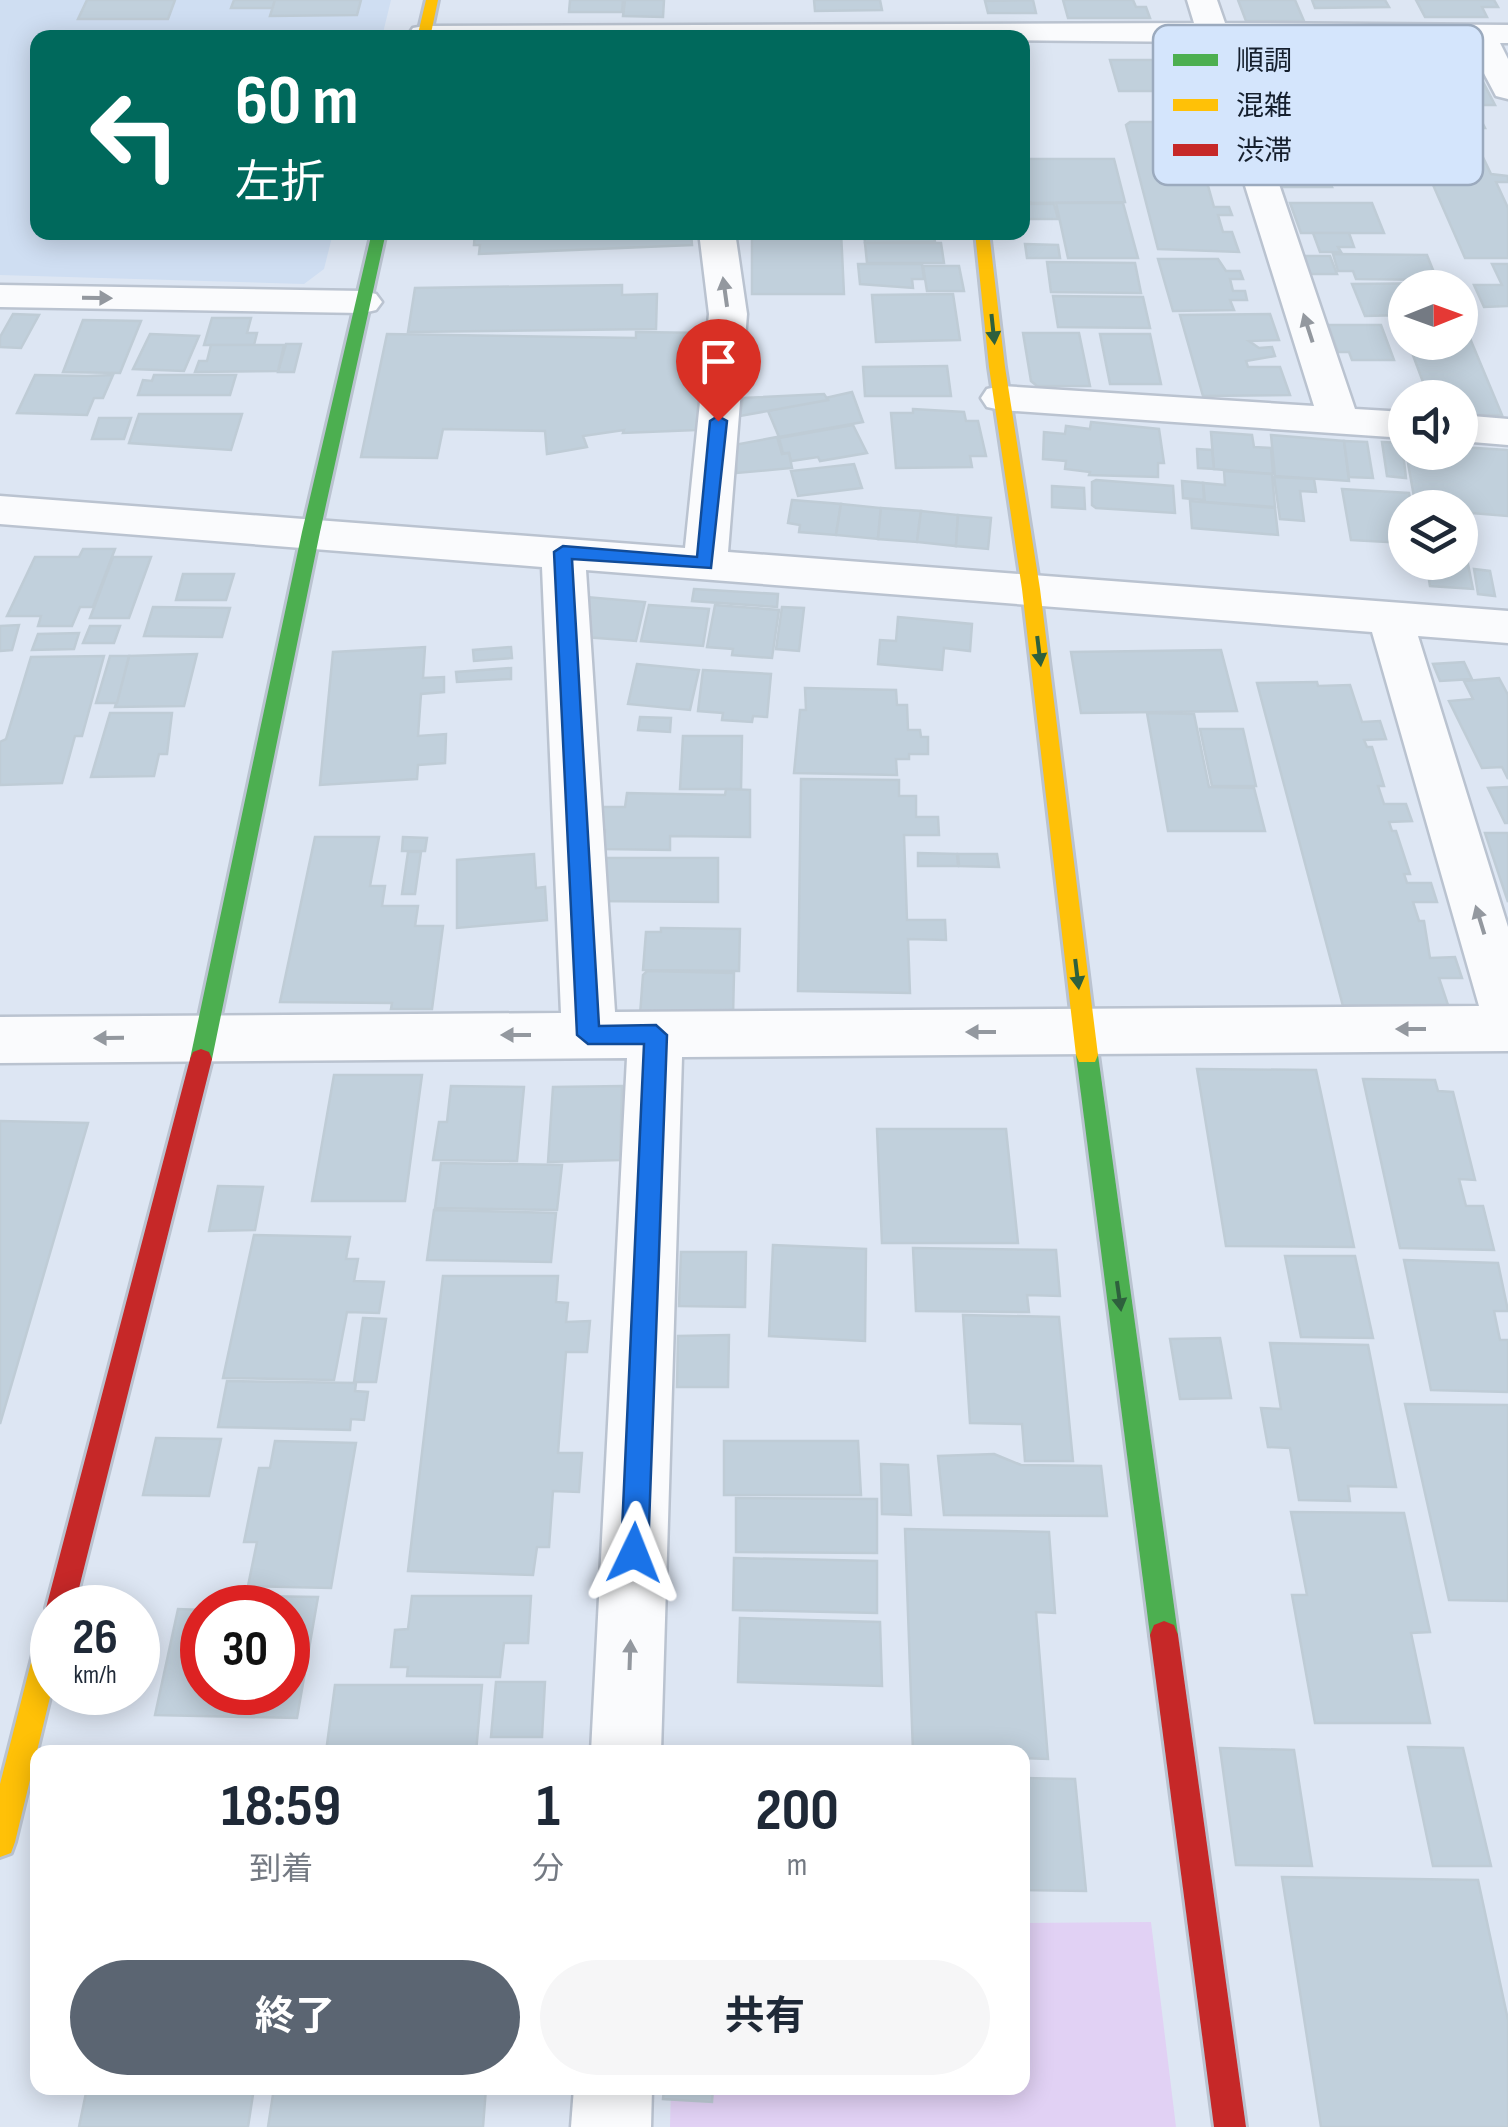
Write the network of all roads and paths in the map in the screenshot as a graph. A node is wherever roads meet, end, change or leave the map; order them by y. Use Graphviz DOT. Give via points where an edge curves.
graph roads {
  1 [pos="432,0"];
  2 [pos="692,0"];
  3 [pos="1208,16"];
  4 [pos="959,23"];
  5 [pos="1351,25"];
  6 [pos="424,30"];
  7 [pos="692,30"];
  8 [pos="815,30"];
  9 [pos="1494,34"];
  10 [pos="1508,89"];
  11 [pos="1262,185"];
  12 [pos="377,240"];
  13 [pos="719,240"];
  14 [pos="983,240"];
  15 [pos="0,296"];
  16 [pos="363,302"];
  17 [pos="1002,398"];
  18 [pos="1338,420"];
  19 [pos="1388,424"];
  20 [pos="1478,430"];
  21 [pos="1508,432"];
  22 [pos="0,510"];
  23 [pos="311,532"];
  24 [pos="563,552"];
  25 [pos="705,563"];
  26 [pos="1032,589"];
  27 [pos="1390,618"];
  28 [pos="1508,627"];
  29 [pos="1508,1014"];
  30 [pos="1508,1028"];
  31 [pos="1084,1032"];
  32 [pos="588,1035"];
  33 [pos="656,1035"];
  34 [pos="207,1037"];
  35 [pos="0,1040"];
  36 [pos="66,1585"];
  37 [pos="30,1690"];
  38 [pos="14,1729"];
  39 [pos="626,1745"];
  40 [pos="0,1842"];
  41 [pos="613,2095"];
  42 [pos="611,2127"];
  43 [pos="1230,2127"];
  1 -- 6 [label="street"];
  2 -- 7 [label="street"];
  3 -- 4 [label="street"];
  3 -- 5 [label="street"];
  4 -- 8 [label="street"];
  9 -- 10 [label="street"];
  18 -- 11 [label="street, one-way"];
  12 -- 16 [label="street"];
  25 -- 13 [label="street, one-way" via="728,314"];
  14 -- 17 [label="street, one-way"];
  15 -- 16 [label="street, one-way"];
  16 -- 23 [label="street"];
  17 -- 18 [label="street"];
  17 -- 26 [label="street"];
  18 -- 19 [label="street"];
  20 -- 21 [label="street"];
  22 -- 23 [label="street"];
  23 -- 24 [label="street"];
  23 -- 34 [label="street"];
  24 -- 25 [label="street"];
  24 -- 32 [label="street"];
  25 -- 26 [label="street"];
  26 -- 27 [label="street"];
  26 -- 31 [label="street, one-way"];
  27 -- 28 [label="street"];
  29 -- 27 [label="street, one-way"];
  30 -- 31 [label="street, one-way"];
  31 -- 33 [label="street, one-way"];
  31 -- 43 [label="street, one-way"];
  32 -- 33 [label="street"];
  32 -- 34 [label="street, one-way"];
  39 -- 33 [label="street, one-way"];
  34 -- 35 [label="street, one-way"];
  34 -- 36 [label="street"];
  37 -- 38 [label="street"];
  38 -- 40 [label="street"];
  41 -- 42 [label="street"];
}
